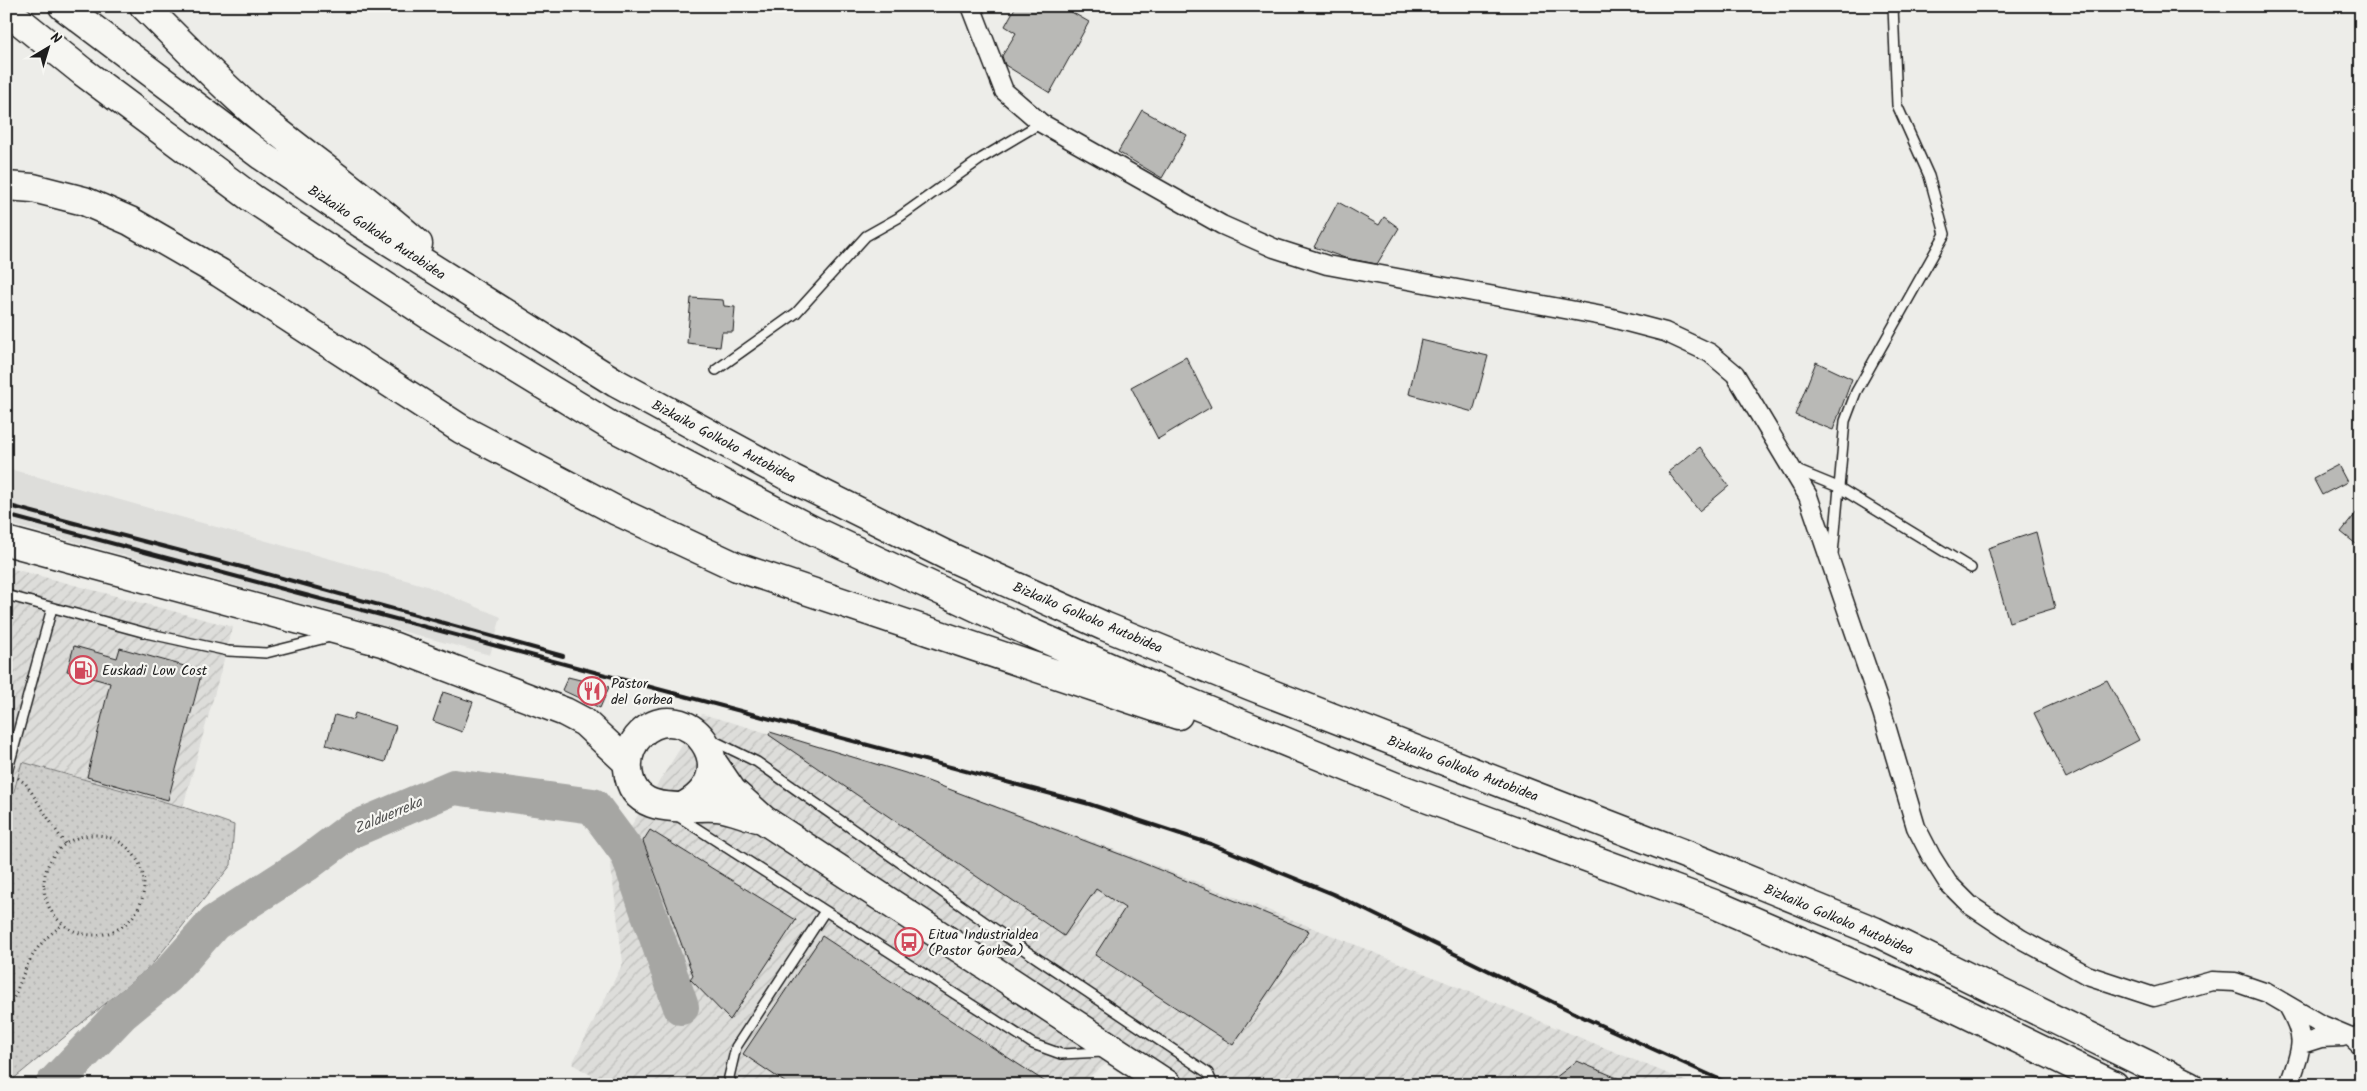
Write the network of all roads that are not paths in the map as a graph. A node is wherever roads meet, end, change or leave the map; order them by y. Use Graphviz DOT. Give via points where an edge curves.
graph roads {
  1 [pos="63,6"];
  2 [pos="144,6"];
  3 [pos="972,6"];
  4 [pos="1892,6"];
  5 [pos="6,10"];
  6 [pos="1041,123"];
  7 [pos="6,186"];
  8 [pos="467,289"];
  9 [pos="716,370"];
  10 [pos="1792,468"];
  11 [pos="1838,488"];
  12 [pos="6,541"];
  13 [pos="1832,562"];
  14 [pos="1971,568"];
  15 [pos="6,595"];
  16 [pos="52,608"];
  17 [pos="348,632"];
  18 [pos="584,722"];
  19 [pos="652,727"];
  20 [pos="696,732"];
  21 [pos="628,763"];
  22 [pos="713,763"];
  23 [pos="7,773"];
  24 [pos="1396,787"];
  25 [pos="674,807"];
  26 [pos="764,820"];
  27 [pos="826,912"];
  28 [pos="2287,1005"];
  29 [pos="2358,1037"];
  30 [pos="2302,1044"];
  31 [pos="1117,1051"];
  32 [pos="732,1085"];
  33 [pos="1168,1085"];
  34 [pos="1213,1085"];
  35 [pos="2114,1085"];
  36 [pos="2189,1085"];
  37 [pos="2289,1085"];
  1 -- 8 [label="highway, Bizkaiko Golkoko Autobidea" via="262,156 362,224"];
  2 -- 8 [label="highway" via="249,108 388,217"];
  3 -- 6 [label="street" via="1004,91"];
  4 -- 11 [label="lane" via="1897,105 1929,176 1945,234 1856,392 1845,421"];
  5 -- 24 [label="highway" via="253,199 435,319 609,425 812,530 1025,630 1181,700"];
  6 -- 9 [label="lane" via="982,158 898,218 866,236 796,313"];
  6 -- 10 [label="street" via="1222,224 1274,248 1337,267 1608,316 1665,332 1710,353 1736,374"];
  7 -- 24 [label="highway" via="33,188 84,201 130,221 220,273 461,429 617,511 737,567"];
  8 -- 36 [label="highway, Bizkaiko Golkoko Autobidea" via="616,383 787,476 948,556 1104,626 1251,686 1874,930"];
  10 -- 11 [label="lane"];
  10 -- 13 [label="street" via="1808,496"];
  11 -- 13 [label="lane"];
  11 -- 14 [label="lane"];
  12 -- 17 [label="highway"];
  13 -- 28 [label="street" via="1916,826 1948,884 1970,905 2021,939 2087,975 2131,992 2154,998 2212,981 2235,982 2267,993"];
  15 -- 16 [label="lane"];
  16 -- 17 [label="lane" via="228,650 266,652"];
  16 -- 23 [label="lane"];
  17 -- 18 [label="highway" via="492,682"];
  18 -- 19 [label="highway" via="619,728"];
  18 -- 21 [label="highway"];
  19 -- 20 [label="highway" via="674,723"];
  19 -- 21 [label="highway" via="635,742"];
  20 -- 22 [label="highway" via="707,746"];
  20 -- 34 [label="lane" via="757,762 1029,953 1208,1073"];
  21 -- 25 [label="highway" via="628,775 638,792 653,804"];
  22 -- 25 [label="highway" via="705,790 695,800"];
  22 -- 26 [label="highway" via="732,791"];
  24 -- 35 [label="highway" via="1714,904 1942,1002"];
  25 -- 26 [label="highway" via="720,808"];
  25 -- 27 [label="lane"];
  26 -- 31 [label="highway"];
  27 -- 31 [label="lane" via="1033,1044 1061,1054"];
  27 -- 32 [label="lane" via="736,1048 730,1077"];
  28 -- 29 [label="street" via="2320,1024"];
  28 -- 30 [label="street" via="2298,1024"];
  29 -- 30 [label="street" via="2321,1038"];
  30 -- 37 [label="street"];
  31 -- 33 [label="highway"];
}
